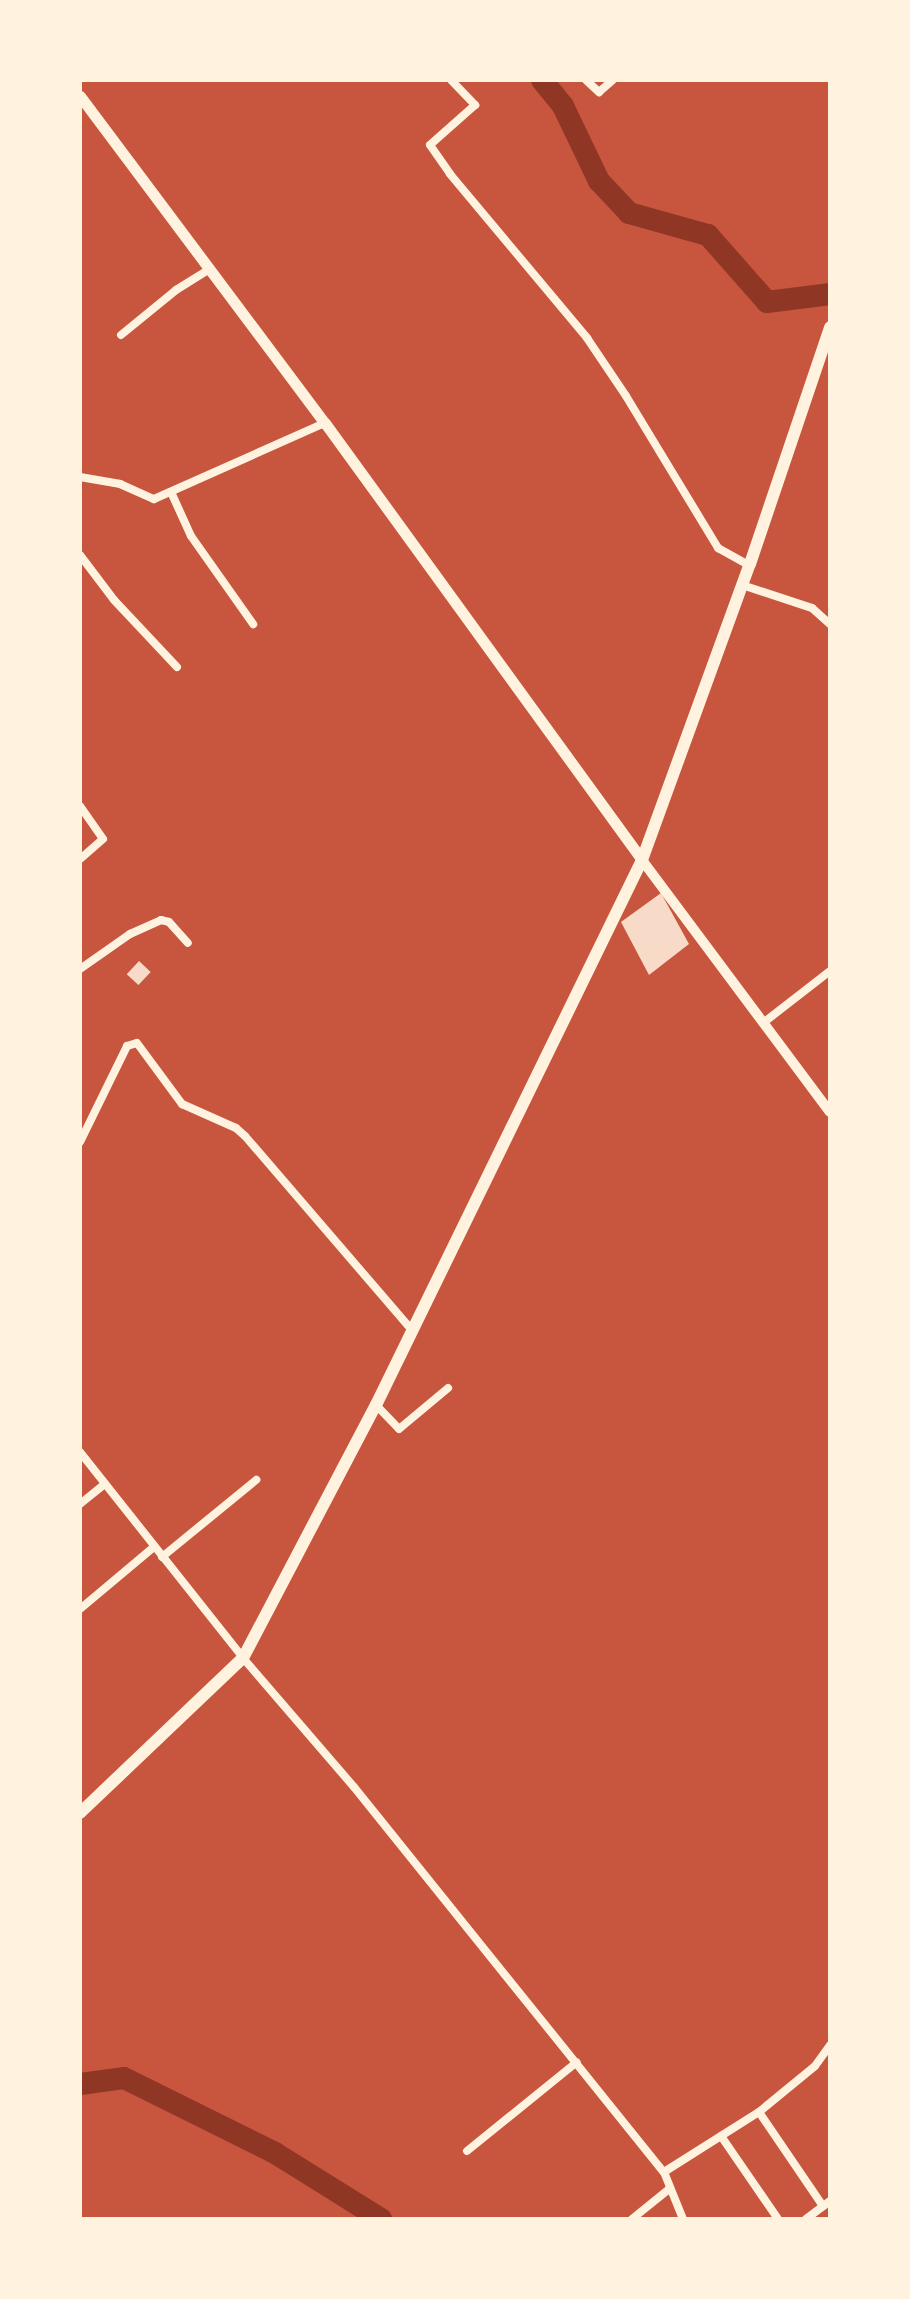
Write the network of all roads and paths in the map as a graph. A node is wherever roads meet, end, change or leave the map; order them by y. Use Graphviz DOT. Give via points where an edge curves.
graph roads {
  1 [pos="451,80"];
  2 [pos="586,80"];
  3 [pos="613,80"];
  4 [pos="80,96"];
  5 [pos="210,269"];
  6 [pos="830,327"];
  7 [pos="121,335"];
  8 [pos="325,423"];
  9 [pos="80,477"];
  10 [pos="171,492"];
  11 [pos="80,555"];
  12 [pos="750,566"];
  13 [pos="742,585"];
  14 [pos="253,624"];
  15 [pos="830,624"];
  16 [pos="177,667"];
  17 [pos="80,806"];
  18 [pos="80,859"];
  19 [pos="642,860"];
  20 [pos="188,943"];
  21 [pos="80,969"];
  22 [pos="830,971"];
  23 [pos="763,1023"];
  24 [pos="830,1112"];
  25 [pos="80,1142"];
  26 [pos="413,1332"];
  27 [pos="448,1388"];
  28 [pos="376,1405"];
  29 [pos="80,1452"];
  30 [pos="256,1480"];
  31 [pos="105,1484"];
  32 [pos="80,1504"];
  33 [pos="154,1547"];
  34 [pos="162,1557"];
  35 [pos="80,1609"];
  36 [pos="243,1658"];
  37 [pos="80,1813"];
  38 [pos="830,2045"];
  39 [pos="577,2062"];
  40 [pos="759,2112"];
  41 [pos="721,2136"];
  42 [pos="467,2151"];
  43 [pos="664,2172"];
  44 [pos="669,2189"];
  45 [pos="827,2203"];
  46 [pos="632,2219"];
  47 [pos="683,2219"];
  48 [pos="778,2219"];
  49 [pos="806,2219"];
  1 -- 12 [label="street" via="475,105 430,145 587,338 718,548"];
  2 -- 3 [label="street" via="599,92"];
  4 -- 5 [label="main road"];
  5 -- 7 [label="street"];
  5 -- 8 [label="main road"];
  6 -- 12 [label="main road"];
  8 -- 10 [label="street"];
  8 -- 19 [label="main road"];
  9 -- 10 [label="street" via="120,484 154,499"];
  10 -- 14 [label="street" via="191,536"];
  11 -- 16 [label="street"];
  12 -- 13 [label="main road"];
  13 -- 15 [label="street" via="812,608"];
  13 -- 19 [label="main road"];
  17 -- 18 [label="street" via="103,839"];
  19 -- 23 [label="street"];
  19 -- 26 [label="main road"];
  20 -- 21 [label="street" via="161,920 130,934"];
  22 -- 23 [label="street"];
  23 -- 24 [label="street"];
  25 -- 26 [label="street" via="127,1046 137,1043 182,1104 245,1136"];
  26 -- 28 [label="main road"];
  27 -- 28 [label="street" via="399,1429"];
  28 -- 36 [label="main road"];
  29 -- 31 [label="street"];
  30 -- 34 [label="street"];
  31 -- 32 [label="street"];
  31 -- 33 [label="street"];
  33 -- 34 [label="street"];
  33 -- 35 [label="street"];
  34 -- 36 [label="street"];
  36 -- 37 [label="main road"];
  36 -- 39 [label="street"];
  38 -- 40 [label="street" via="815,2066"];
  39 -- 42 [label="street"];
  39 -- 43 [label="street"];
  40 -- 41 [label="street"];
  40 -- 45 [label="street"];
  41 -- 43 [label="street"];
  41 -- 48 [label="street"];
  43 -- 44 [label="street"];
  44 -- 46 [label="street"];
  44 -- 47 [label="street"];
  45 -- 49 [label="street"];
}
